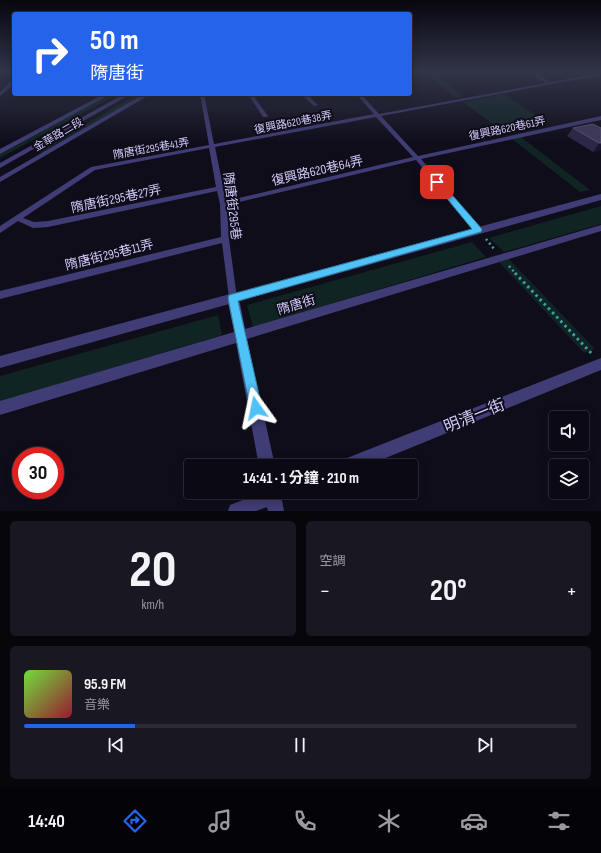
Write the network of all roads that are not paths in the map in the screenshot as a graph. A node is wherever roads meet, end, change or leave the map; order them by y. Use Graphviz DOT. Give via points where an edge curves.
graph roads {
  1 [pos="488,95"];
  2 [pos="104,96"];
  3 [pos="124,96"];
  4 [pos="145,96"];
  5 [pos="202,96"];
  6 [pos="251,96"];
  7 [pos="305,96"];
  8 [pos="360,96"];
  9 [pos="316,105"];
  10 [pos="265,116"];
  11 [pos="378,116"];
  12 [pos="601,118"];
  13 [pos="211,148"];
  14 [pos="0,152"];
  15 [pos="417,158"];
  16 [pos="0,166"];
  17 [pos="0,180"];
  18 [pos="220,188"];
  19 [pos="601,197"];
  20 [pos="223,204"];
  21 [pos="17,218"];
  22 [pos="601,228"];
  23 [pos="0,230"];
  24 [pos="478,230"];
  25 [pos="225,239"];
  26 [pos="0,295"];
  27 [pos="233,298"];
  28 [pos="240,336"];
  29 [pos="598,361"];
  30 [pos="0,362"];
  31 [pos="0,408"];
  32 [pos="266,459"];
  33 [pos="364,459"];
  34 [pos="273,499"];
  35 [pos="236,511"];
  1 -- 11 [label="lane, 復興路620巷38弄"];
  2 -- 14 [label="street, 金華路二段"];
  3 -- 16 [label="street, 金華路二段"];
  4 -- 17 [label="street, 金華路二段"];
  5 -- 13 [label="lane, 隋唐街295巷"];
  6 -- 10 [label="lane"];
  7 -- 9 [label="lane"];
  8 -- 11 [label="lane"];
  11 -- 13 [label="lane, 復興路620巷38弄"];
  11 -- 15 [label="lane"];
  12 -- 15 [label="lane, 復興路620巷61弄"];
  13 -- 18 [label="lane, 隋唐街295巷"];
  13 -- 21 [label="lane, 隋唐街295巷41弄" via="93,168"];
  15 -- 20 [label="lane, 復興路620巷64弄"];
  15 -- 24 [label="lane"];
  18 -- 20 [label="lane, 隋唐街295巷"];
  18 -- 21 [label="lane, 隋唐街295巷27弄" via="48,224 33,225"];
  19 -- 24 [label="street, 隋唐街"];
  20 -- 25 [label="lane, 隋唐街295巷"];
  21 -- 23 [label="lane"];
  22 -- 28 [label="street, 隋唐街"];
  24 -- 27 [label="street, 隋唐街"];
  25 -- 26 [label="lane, 隋唐街295巷11弄"];
  25 -- 27 [label="lane, 隋唐街295巷"];
  27 -- 28 [label="street"];
  27 -- 30 [label="street, 隋唐街"];
  28 -- 31 [label="street, 隋唐街"];
  28 -- 32 [label="street"];
  29 -- 33 [label="street, 明清一街"];
  34 -- 35 [label="street"];
}
